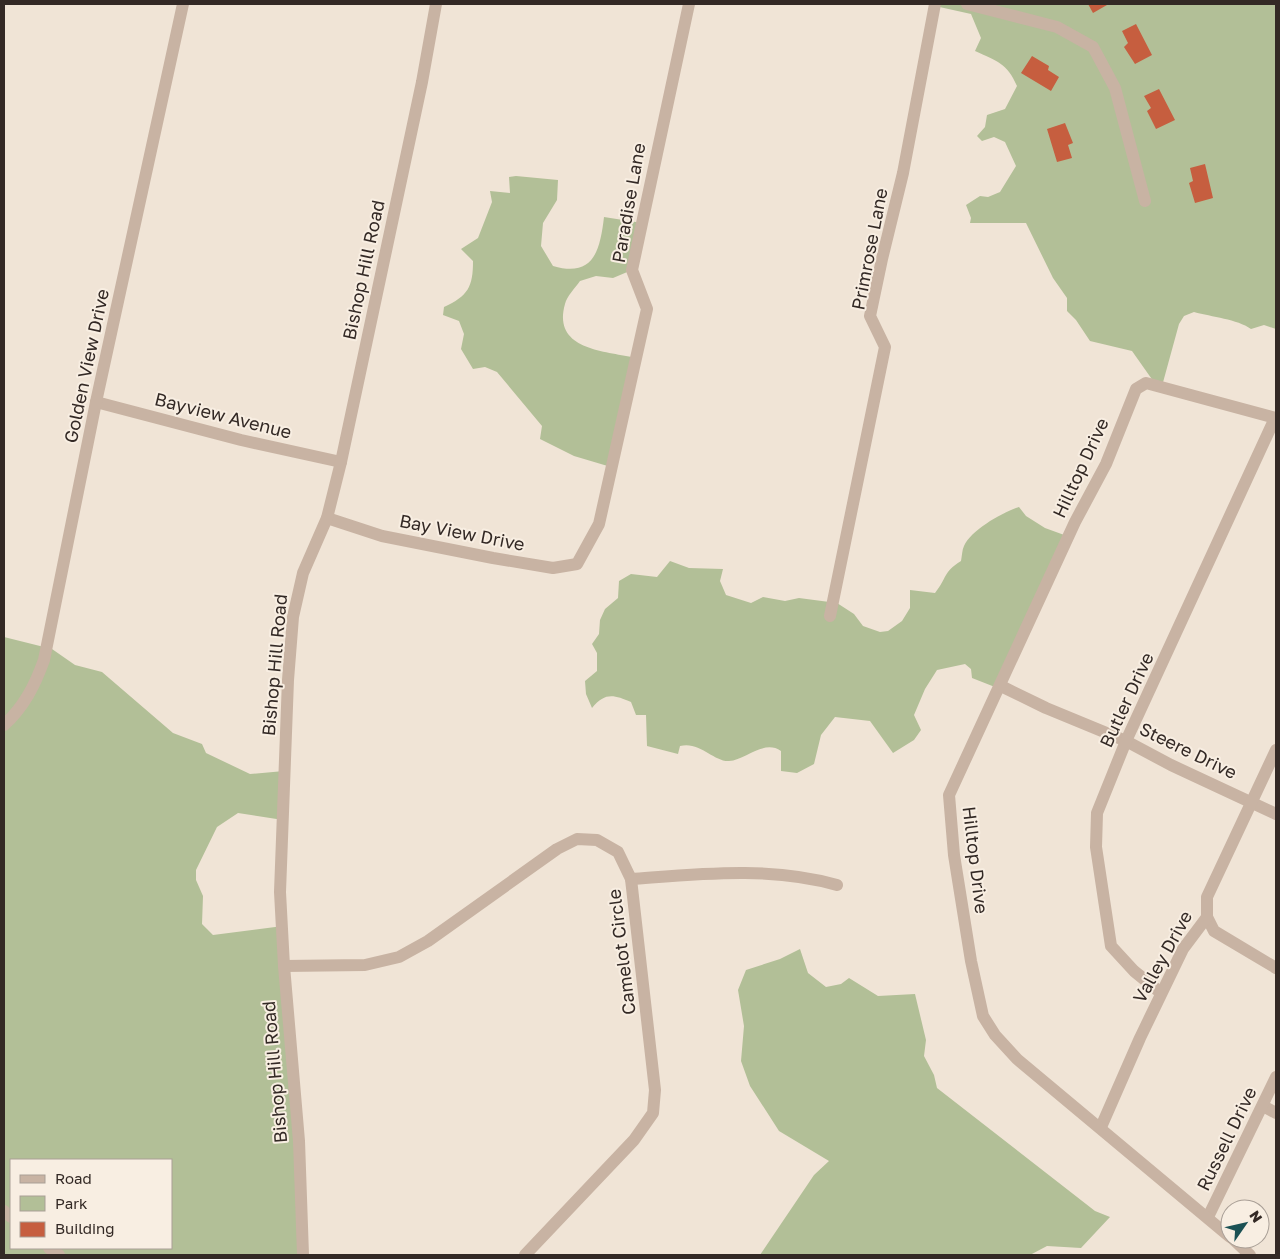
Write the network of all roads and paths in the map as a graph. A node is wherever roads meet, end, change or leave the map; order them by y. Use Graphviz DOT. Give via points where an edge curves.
graph roads {
  1 [pos="183,4"];
  2 [pos="436,4"];
  3 [pos="688,4"];
  4 [pos="931,4"];
  5 [pos="967,4"];
  6 [pos="1145,201"];
  7 [pos="96,402"];
  8 [pos="1276,418"];
  9 [pos="341,462"];
  10 [pos="327,518"];
  11 [pos="585,550"];
  12 [pos="830,616"];
  13 [pos="1001,686"];
  14 [pos="4,725"];
  15 [pos="1126,740"];
  16 [pos="1276,750"];
  17 [pos="1252,802"];
  18 [pos="1276,814"];
  19 [pos="631,879"];
  20 [pos="837,885"];
  21 [pos="1207,917"];
  22 [pos="284,966"];
  23 [pos="1276,968"];
  24 [pos="1161,993"];
  25 [pos="1276,1077"];
  26 [pos="1263,1106"];
  27 [pos="1276,1113"];
  28 [pos="1101,1127"];
  29 [pos="1208,1217"];
  30 [pos="1220,1228"];
  31 [pos="303,1255"];
  32 [pos="525,1255"];
  1 -- 7 [label="street, Golden View Drive"];
  2 -- 9 [label="street, Bishop Hill Road"];
  3 -- 11 [label="street, Paradise Lane" via="632,270 648,309 598,524"];
  4 -- 12 [label="street, Primrose Lane" via="903,173 870,316 885,346"];
  5 -- 6 [label="street" via="1057,27 1093,47 1115,88"];
  7 -- 9 [label="street, Bayview Avenue"];
  7 -- 14 [label="street, Golden View Drive" via="44,660 24,703"];
  8 -- 13 [label="street, Hilltop Drive" via="1146,383 1138,387 1106,464 1075,522"];
  8 -- 15 [label="street, Butler Drive"];
  9 -- 10 [label="street, Bishop Hill Road"];
  10 -- 11 [label="street, Bay View Drive" via="382,536 553,568 577,564"];
  10 -- 22 [label="street, Bishop Hill Road" via="303,573 293,617 281,847"];
  13 -- 15 [label="street, Steere Drive"];
  13 -- 28 [label="street, Hilltop Drive" via="949,795 954,855 983,1016 1017,1059"];
  15 -- 17 [label="street, Steere Drive" via="1171,765"];
  15 -- 24 [label="street, Butler Drive" via="1097,813 1096,847 1111,946"];
  16 -- 17 [label="street, Valley Drive"];
  17 -- 18 [label="street, Steere Drive"];
  17 -- 21 [label="street, Valley Drive" via="1207,897"];
  19 -- 20 [label="street" via="708,873 774,873 810,877"];
  19 -- 22 [label="street, Camelot Circle" via="618,852 597,840 577,839 557,849 428,941 399,957 365,965"];
  19 -- 32 [label="street, Camelot Circle" via="655,1090 653,1113 634,1140"];
  21 -- 23 [label="street" via="1214,931"];
  21 -- 24 [label="street, Valley Drive" via="1183,949"];
  22 -- 31 [label="street, Bishop Hill Road" via="299,1141"];
  24 -- 28 [label="street, Valley Drive"];
  25 -- 26 [label="street, Russell Drive"];
  26 -- 27 [label="street"];
  26 -- 29 [label="street, Russell Drive"];
  28 -- 29 [label="street, Hilltop Drive"];
  29 -- 30 [label="street, Hilltop Drive"];
}
